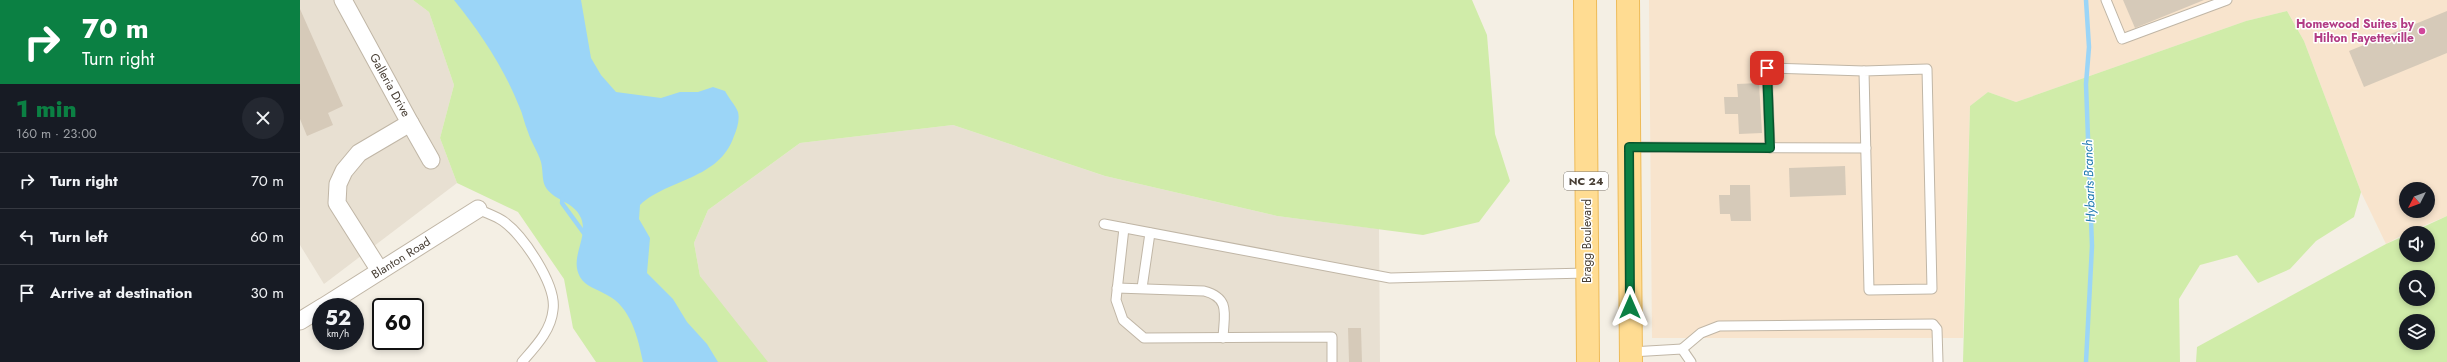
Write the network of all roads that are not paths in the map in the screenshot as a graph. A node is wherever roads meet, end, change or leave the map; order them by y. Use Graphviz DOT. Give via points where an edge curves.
graph roads {
  1 [pos="343,0"];
  2 [pos="1585,0"];
  3 [pos="1628,0"];
  4 [pos="2106,0"];
  5 [pos="2227,0"];
  6 [pos="1864,71"];
  7 [pos="410,122"];
  8 [pos="1629,147"];
  9 [pos="1770,148"];
  10 [pos="1866,148"];
  11 [pos="431,160"];
  12 [pos="478,209"];
  13 [pos="1104,224"];
  14 [pos="1124,228"];
  15 [pos="1150,233"];
  16 [pos="380,271"];
  17 [pos="1587,273"];
  18 [pos="1117,288"];
  19 [pos="1142,288"];
  20 [pos="338,298"];
  21 [pos="312,314"];
  22 [pos="300,321"];
  23 [pos="1223,338"];
  24 [pos="1682,349"];
  25 [pos="1631,357"];
  26 [pos="522,362"];
  27 [pos="1332,362"];
  28 [pos="1588,362"];
  29 [pos="1691,362"];
  30 [pos="1938,362"];
  1 -- 7 [label="street, Galleria Drive"];
  2 -- 17 [label="main road, Bragg Boulevard / NC 24"];
  3 -- 8 [label="main road"];
  4 -- 5 [label="lane" via="2122,39"];
  6 -- 9 [label="lane" via="1767,68"];
  6 -- 10 [label="lane"];
  6 -- 10 [label="lane" via="1927,69 1932,289 1869,290"];
  7 -- 11 [label="street"];
  7 -- 16 [label="street, Galleria Drive" via="358,153 344,171 338,184 337,203"];
  8 -- 9 [label="lane"];
  8 -- 25 [label="main road"];
  9 -- 10 [label="lane"];
  12 -- 16 [label="street, Blanton Road"];
  12 -- 26 [label="lane" via="504,222 530,250 549,284 554,310 542,338"];
  13 -- 14 [label="lane"];
  14 -- 15 [label="lane"];
  14 -- 18 [label="lane"];
  15 -- 17 [label="lane" via="1390,278"];
  15 -- 19 [label="lane"];
  16 -- 20 [label="street, Blanton Road"];
  17 -- 28 [label="main road, Bragg Boulevard / NC 24"];
  18 -- 19 [label="lane"];
  18 -- 23 [label="lane" via="1116,300 1123,320 1144,338"];
  19 -- 23 [label="lane" via="1204,291 1216,294 1222,300 1224,308"];
  21 -- 22 [label="street, Blanton Road"];
  23 -- 27 [label="lane" via="1332,337"];
  24 -- 25 [label="lane"];
  24 -- 29 [label="lane"];
  24 -- 30 [label="lane" via="1701,333 1719,326 1933,324 1937,329"];
}
